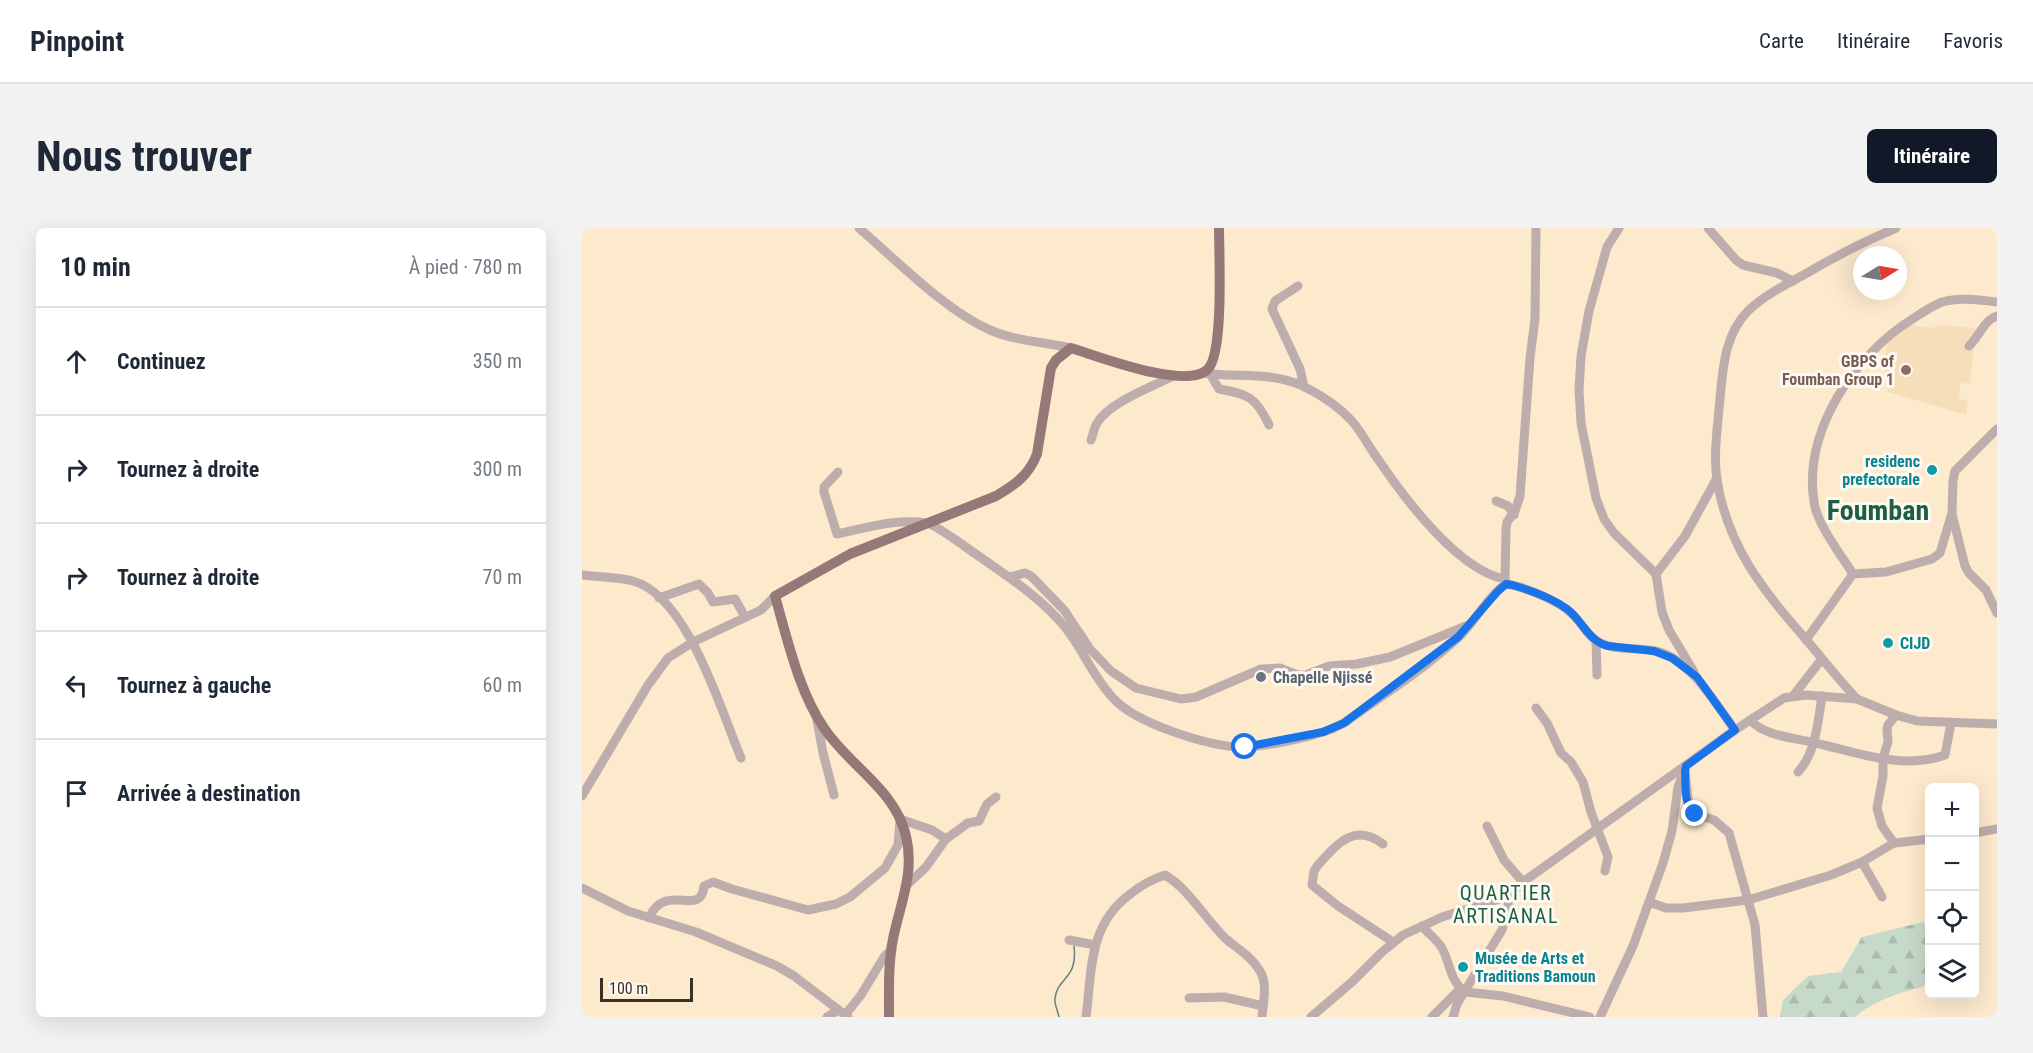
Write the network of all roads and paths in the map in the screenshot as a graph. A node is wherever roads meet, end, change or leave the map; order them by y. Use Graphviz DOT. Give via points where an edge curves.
graph roads {
  1 [pos="859,228"];
  2 [pos="1219,228"];
  3 [pos="1536,228"];
  4 [pos="1619,228"];
  5 [pos="1708,228"];
  6 [pos="1896,228"];
  7 [pos="1793,281"];
  8 [pos="1299,286"];
  9 [pos="1997,302"];
  10 [pos="1997,316"];
  11 [pos="1969,346"];
  12 [pos="1071,348"];
  13 [pos="1207,373"];
  14 [pos="1173,376"];
  15 [pos="1304,387"];
  16 [pos="1269,425"];
  17 [pos="1997,429"];
  18 [pos="1091,440"];
  19 [pos="838,472"];
  20 [pos="1716,478"];
  21 [pos="1496,501"];
  22 [pos="1952,513"];
  23 [pos="1514,515"];
  24 [pos="929,523"];
  25 [pos="1656,574"];
  26 [pos="1853,574"];
  27 [pos="582,575"];
  28 [pos="1010,578"];
  29 [pos="1505,582"];
  30 [pos="775,596"];
  31 [pos="659,598"];
  32 [pos="1997,613"];
  33 [pos="745,618"];
  34 [pos="1472,623"];
  35 [pos="1596,640"];
  36 [pos="1806,640"];
  37 [pos="693,642"];
  38 [pos="1821,660"];
  39 [pos="1598,675"];
  40 [pos="1697,677"];
  41 [pos="1793,696"];
  42 [pos="1822,696"];
  43 [pos="1857,699"];
  44 [pos="1536,708"];
  45 [pos="1896,715"];
  46 [pos="817,718"];
  47 [pos="1750,720"];
  48 [pos="1951,723"];
  49 [pos="1997,724"];
  50 [pos="1735,730"];
  51 [pos="1813,742"];
  52 [pos="741,758"];
  53 [pos="1883,758"];
  54 [pos="1685,768"];
  55 [pos="1798,772"];
  56 [pos="834,795"];
  57 [pos="582,796"];
  58 [pos="996,797"];
  59 [pos="900,819"];
  60 [pos="1487,826"];
  61 [pos="1598,829"];
  62 [pos="1997,830"];
  63 [pos="1979,832"];
  64 [pos="946,839"];
  65 [pos="1925,839"];
  66 [pos="1894,843"];
  67 [pos="1383,844"];
  68 [pos="1862,862"];
  69 [pos="1605,871"];
  70 [pos="1523,882"];
  71 [pos="908,884"];
  72 [pos="582,888"];
  73 [pos="1509,896"];
  74 [pos="1882,897"];
  75 [pos="1748,900"];
  76 [pos="1649,902"];
  77 [pos="649,918"];
  78 [pos="1422,926"];
  79 [pos="1069,940"];
  80 [pos="1393,942"];
  81 [pos="1095,945"];
  82 [pos="892,949"];
  83 [pos="1463,990"];
  84 [pos="1189,998"];
  85 [pos="1263,1006"];
  86 [pos="843,1014"];
  87 [pos="827,1017"];
  88 [pos="889,1017"];
  89 [pos="1086,1017"];
  90 [pos="1262,1017"];
  91 [pos="1311,1017"];
  92 [pos="1432,1017"];
  93 [pos="1453,1017"];
  94 [pos="1590,1017"];
  95 [pos="1600,1017"];
  96 [pos="1763,1017"];
  1 -- 12 [label="street" via="976,323 1001,334"];
  2 -- 13 [label="main road" via="1218,338"];
  3 -- 23 [label="street" via="1535,319 1520,496"];
  4 -- 25 [label="street" via="1607,247 1589,311 1581,356 1581,423 1604,519"];
  5 -- 7 [label="street" via="1743,265"];
  6 -- 7 [label="street"];
  7 -- 20 [label="street" via="1767,295 1732,332 1722,381"];
  8 -- 15 [label="street" via="1275,301 1272,309 1300,369"];
  9 -- 26 [label="street" via="1942,302 1906,322 1872,350 1826,419 1813,467 1813,501 1818,518"];
  10 -- 11 [label="street" via="1987,322"];
  12 -- 14 [label="main road"];
  12 -- 24 [label="main road" via="1051,368 1037,454 1025,476 996,496"];
  13 -- 14 [label="main road"];
  13 -- 15 [label="street" via="1253,374"];
  13 -- 16 [label="street" via="1219,389 1237,391 1256,401"];
  14 -- 18 [label="street" via="1104,413"];
  15 -- 29 [label="street" via="1352,421 1386,472 1436,533 1478,569"];
  17 -- 22 [label="street" via="1955,471"];
  19 -- 24 [label="street" via="824,488 837,534 895,523"];
  20 -- 25 [label="street" via="1689,530"];
  20 -- 36 [label="street" via="1739,552 1782,614"];
  21 -- 23 [label="street" via="1508,506"];
  22 -- 26 [label="street" via="1940,553 1932,559 1886,572"];
  22 -- 32 [label="street" via="1965,566 1986,590"];
  23 -- 29 [label="street" via="1506,529"];
  24 -- 28 [label="street"];
  24 -- 30 [label="main road" via="850,554"];
  25 -- 40 [label="street" via="1669,630"];
  26 -- 36 [label="street"];
  27 -- 31 [label="street" via="634,581"];
  28 -- 34 [label="street" via="1020,573 1031,576 1065,610 1099,660 1125,682 1181,699 1196,697 1261,669 1272,667 1306,675 1329,666 1390,657"];
  28 -- 34 [label="street" via="1065,628 1103,686 1131,714 1192,736 1235,746 1263,744 1344,723 1412,674"];
  29 -- 34 [label="street"];
  29 -- 35 [label="street" via="1560,605"];
  30 -- 33 [label="street"];
  30 -- 46 [label="main road"];
  31 -- 33 [label="street" via="699,584 713,602 735,599"];
  31 -- 37 [label="street"];
  33 -- 37 [label="street"];
  35 -- 39 [label="street"];
  35 -- 40 [label="street" via="1608,646 1664,653"];
  36 -- 38 [label="street"];
  37 -- 52 [label="street"];
  37 -- 57 [label="street" via="672,654 659,669"];
  38 -- 41 [label="street"];
  38 -- 43 [label="street"];
  40 -- 50 [label="street"];
  41 -- 42 [label="street"];
  41 -- 47 [label="street"];
  42 -- 43 [label="street"];
  42 -- 51 [label="street"];
  43 -- 45 [label="street"];
  44 -- 61 [label="street" via="1561,753 1583,782"];
  45 -- 48 [label="street"];
  45 -- 53 [label="street" via="1888,725"];
  46 -- 56 [label="street"];
  46 -- 59 [label="main road" via="883,792"];
  47 -- 50 [label="street"];
  47 -- 51 [label="street" via="1763,731"];
  48 -- 49 [label="street"];
  48 -- 53 [label="street" via="1945,755 1912,760"];
  50 -- 54 [label="street"];
  51 -- 53 [label="street"];
  51 -- 55 [label="street" via="1806,763"];
  53 -- 66 [label="street" via="1876,808"];
  54 -- 61 [label="street"];
  54 -- 75 [label="street" via="1689,809 1714,820 1729,833"];
  54 -- 76 [label="street" via="1678,787 1672,831"];
  58 -- 64 [label="street" via="987,804 979,821 968,823"];
  59 -- 64 [label="street"];
  59 -- 71 [label="main road" via="908,846"];
  59 -- 77 [label="street" via="898,845 885,868 836,904 808,910 713,882 705,886 701,898 691,902 663,901"];
  60 -- 70 [label="street" via="1504,860"];
  61 -- 69 [label="street" via="1608,857"];
  61 -- 70 [label="street"];
  62 -- 63 [label="street"];
  64 -- 71 [label="street"];
  65 -- 66 [label="street"];
  66 -- 68 [label="street"];
  67 -- 80 [label="street" via="1367,835 1350,836 1318,865 1312,885"];
  68 -- 74 [label="street"];
  68 -- 75 [label="street" via="1831,876"];
  70 -- 73 [label="street"];
  71 -- 82 [label="main road"];
  72 -- 77 [label="street"];
  73 -- 78 [label="street"];
  73 -- 83 [label="street" via="1502,930"];
  75 -- 76 [label="street" via="1683,909"];
  75 -- 96 [label="street" via="1758,946"];
  76 -- 95 [label="street"];
  77 -- 86 [label="street" via="696,932 777,966"];
  78 -- 80 [label="street"];
  78 -- 83 [label="street" via="1440,945 1451,974"];
  79 -- 81 [label="street"];
  80 -- 91 [label="street"];
  81 -- 85 [label="street" via="1115,906 1137,888 1165,875 1261,972"];
  81 -- 89 [label="street"];
  82 -- 86 [label="street"];
  82 -- 88 [label="main road"];
  83 -- 92 [label="street"];
  83 -- 93 [label="street"];
  83 -- 94 [label="street"];
  84 -- 85 [label="street" via="1224,997"];
  85 -- 90 [label="street"];
  86 -- 87 [label="street"];
}
